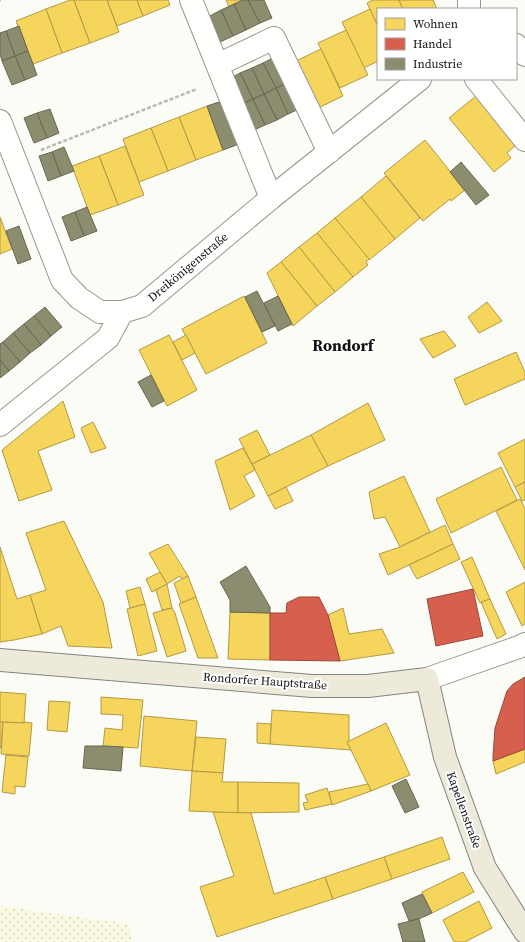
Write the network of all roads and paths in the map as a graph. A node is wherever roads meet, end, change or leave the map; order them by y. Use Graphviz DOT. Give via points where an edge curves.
graph roads {
  1 [pos="191,0"];
  2 [pos="517,46"];
  3 [pos="525,55"];
  4 [pos="228,60"];
  5 [pos="419,80"];
  6 [pos="477,80"];
  7 [pos="203,86"];
  8 [pos="0,121"];
  9 [pos="525,140"];
  10 [pos="329,152"];
  11 [pos="15,160"];
  12 [pos="271,198"];
  13 [pos="122,312"];
  14 [pos="0,425"];
  15 [pos="525,644"];
  16 [pos="0,660"];
  17 [pos="427,679"];
  18 [pos="525,932"];
  1 -- 12 [label="street"];
  2 -- 3 [label="street"];
  4 -- 10 [label="street" via="274,38"];
  5 -- 10 [label="street, Dreikönigenstraße"];
  6 -- 9 [label="street"];
  7 -- 11 [label="path"];
  8 -- 11 [label="street, Dreikönigenstraße"];
  10 -- 12 [label="street, Dreikönigenstraße"];
  11 -- 13 [label="street, Dreikönigenstraße" via="62,280 79,298 100,312"];
  12 -- 13 [label="street, Dreikönigenstraße" via="142,306"];
  13 -- 14 [label="street" via="108,338"];
  15 -- 17 [label="street, Rondorfer Hauptstraße"];
  16 -- 17 [label="main road, Rondorfer Hauptstraße" via="312,686 368,686"];
  17 -- 18 [label="main road, Kapellenstraße" via="445,757 485,868"];
}
